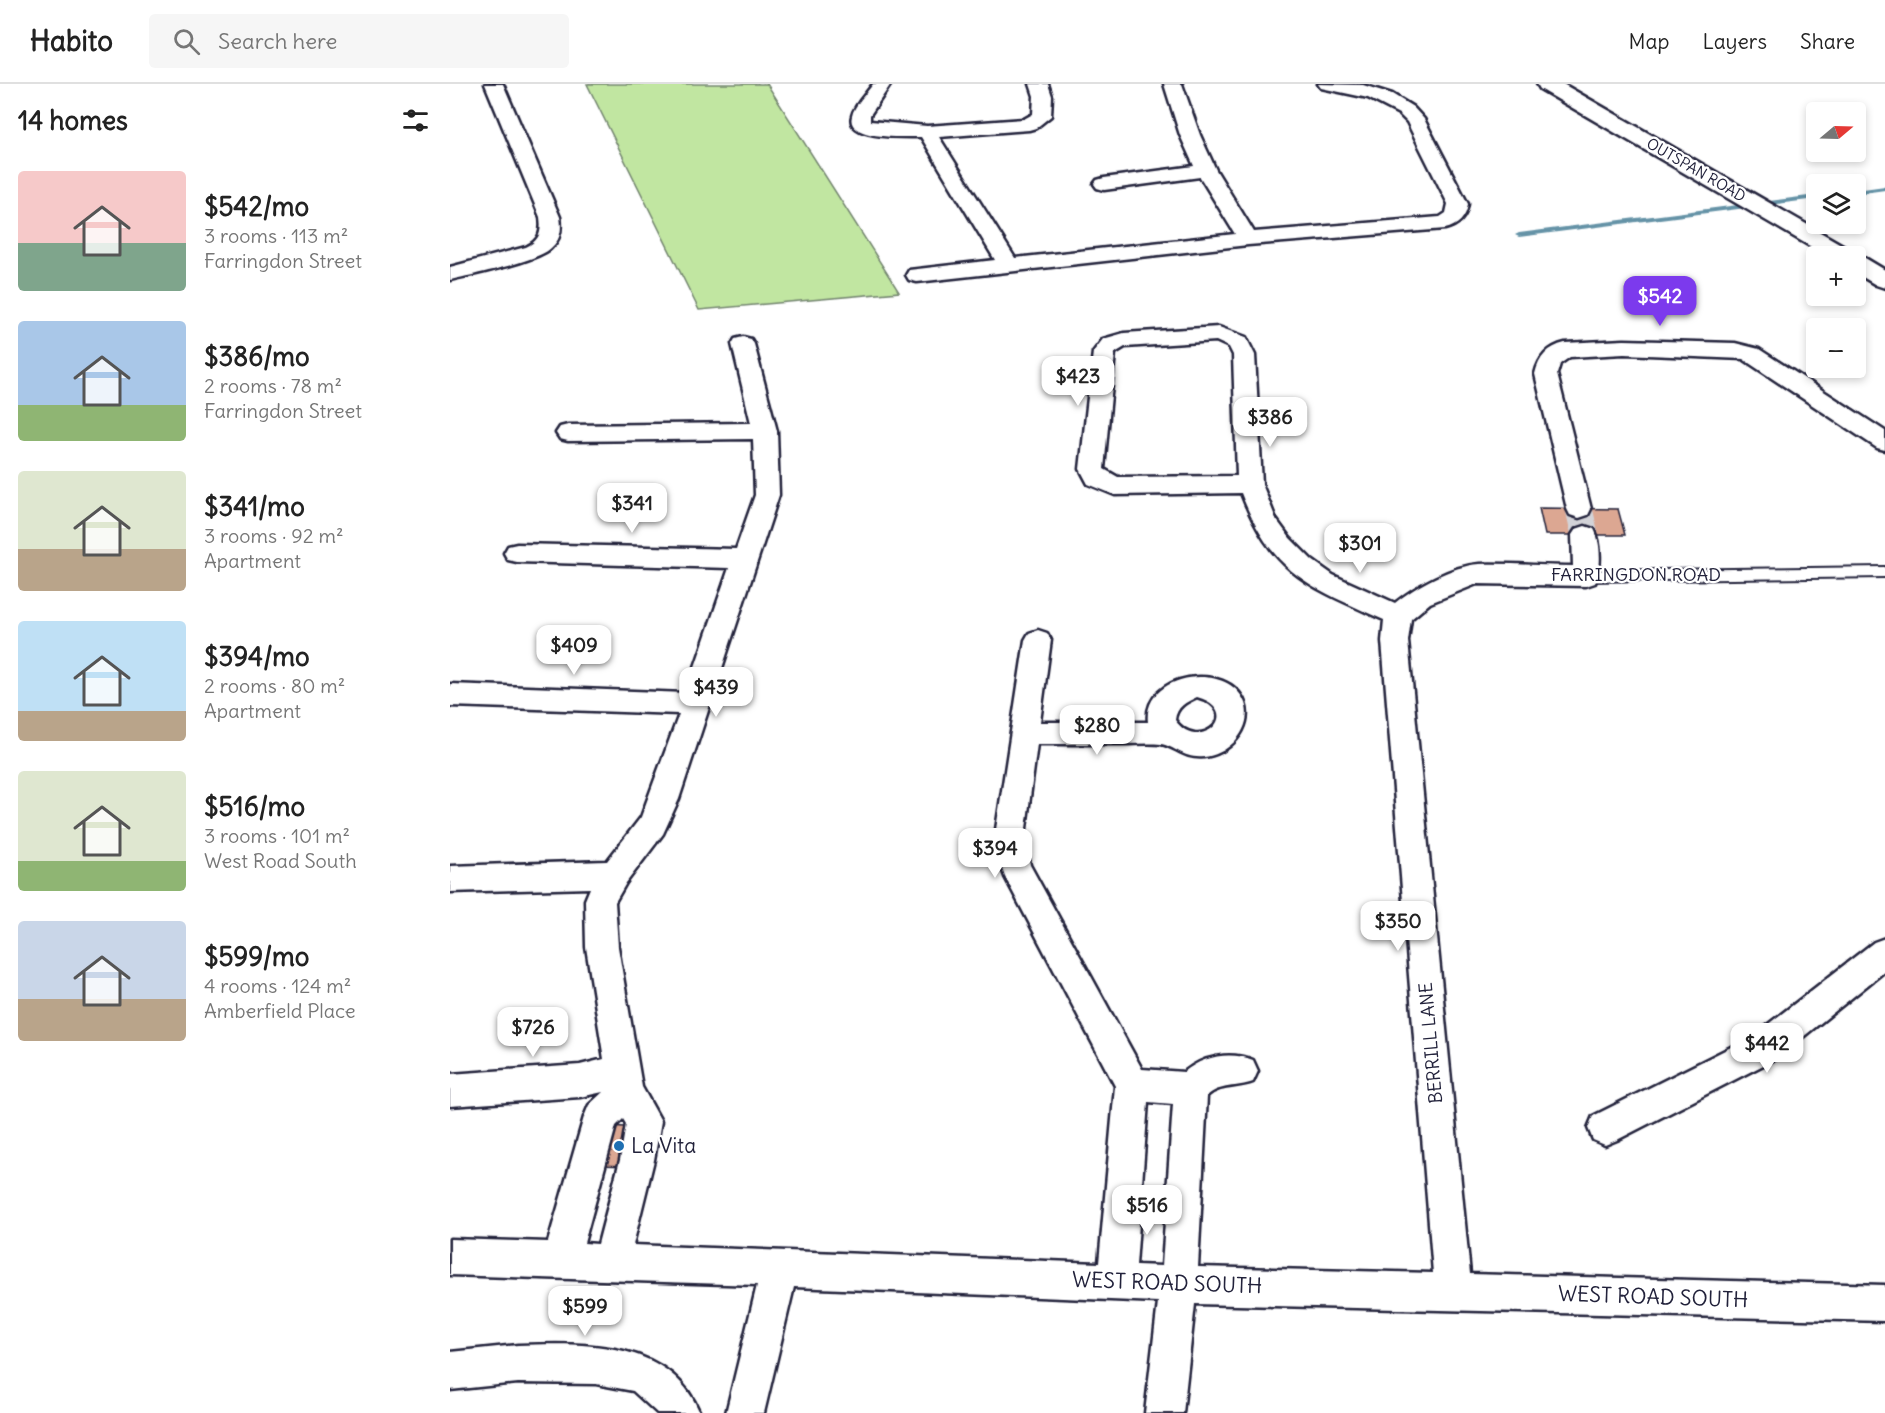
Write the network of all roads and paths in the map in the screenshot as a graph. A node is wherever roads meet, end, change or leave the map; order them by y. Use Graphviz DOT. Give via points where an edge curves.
graph roads {
  1 [pos="494,84"];
  2 [pos="882,84"];
  3 [pos="1040,84"];
  4 [pos="1173,84"];
  5 [pos="1326,84"];
  6 [pos="1548,84"];
  7 [pos="927,132"];
  8 [pos="1206,170"];
  9 [pos="1104,184"];
  10 [pos="1248,239"];
  11 [pos="1827,246"];
  12 [pos="1009,266"];
  13 [pos="1866,269"];
  14 [pos="450,274"];
  15 [pos="917,275"];
  16 [pos="1885,280"];
  17 [pos="743,344"];
  18 [pos="765,431"];
  19 [pos="568,433"];
  20 [pos="1885,442"];
  21 [pos="1250,484"];
  22 [pos="1579,509"];
  23 [pos="1585,535"];
  24 [pos="517,553"];
  25 [pos="745,559"];
  26 [pos="1885,572"];
  27 [pos="1586,576"];
  28 [pos="1398,615"];
  29 [pos="1038,640"];
  30 [pos="450,695"];
  31 [pos="696,704"];
  32 [pos="1168,733"];
  33 [pos="1025,734"];
  34 [pos="615,874"];
  35 [pos="450,879"];
  36 [pos="1885,952"];
  37 [pos="1240,1071"];
  38 [pos="624,1081"];
  39 [pos="1132,1084"];
  40 [pos="1191,1089"];
  41 [pos="450,1090"];
  42 [pos="1605,1128"];
  43 [pos="450,1257"];
  44 [pos="561,1260"];
  45 [pos="611,1262"];
  46 [pos="780,1268"];
  47 [pos="1116,1281"];
  48 [pos="1179,1285"];
  49 [pos="1453,1292"];
  50 [pos="1885,1303"];
  51 [pos="450,1371"];
  52 [pos="681,1413"];
  53 [pos="745,1413"];
  54 [pos="1164,1413"];
  1 -- 14 [label="street" via="553,231 542,247"];
  2 -- 7 [label="street" via="861,115 861,124 871,129"];
  3 -- 7 [label="street" via="1042,116 1029,124"];
  4 -- 8 [label="street"];
  5 -- 10 [label="street" via="1374,92 1407,110 1458,204 1457,213 1445,223"];
  6 -- 11 [label="street, OUTSPAN ROAD"];
  7 -- 12 [label="street"];
  8 -- 9 [label="street"];
  8 -- 10 [label="street"];
  10 -- 12 [label="street"];
  12 -- 15 [label="street"];
  13 -- 16 [label="street"];
  17 -- 18 [label="street"];
  18 -- 19 [label="street"];
  18 -- 25 [label="street" via="770,464 767,495"];
  20 -- 22 [label="street" via="1751,354 1720,348 1565,350 1549,361 1546,374"];
  21 -- 21 [label="street" via="1244,355 1238,342 1219,334 1124,340 1107,348 1092,469 1097,478 1115,486"];
  21 -- 28 [label="street" via="1265,522 1303,567 1324,582"];
  23 -- 27 [label="street"];
  24 -- 25 [label="street"];
  25 -- 31 [label="street"];
  26 -- 27 [label="lane, FARRINGDON ROAD"];
  27 -- 28 [label="street, FARRINGDON ROAD" via="1477,574 1421,596"];
  28 -- 49 [label="street, BERRILL LANE" via="1395,641"];
  29 -- 33 [label="street"];
  30 -- 31 [label="street"];
  31 -- 34 [label="street" via="653,825"];
  32 -- 33 [label="street"];
  33 -- 39 [label="street" via="1011,852"];
  34 -- 35 [label="street"];
  34 -- 38 [label="street" via="600,900 600,924"];
  36 -- 42 [label="street" via="1765,1047"];
  37 -- 40 [label="street" via="1202,1076"];
  38 -- 41 [label="street"];
  38 -- 44 [label="street" via="601,1117"];
  38 -- 45 [label="street" via="644,1121"];
  39 -- 40 [label="street"];
  39 -- 47 [label="street"];
  40 -- 48 [label="street"];
  43 -- 44 [label="street, WEST ROAD SOUTH"];
  44 -- 45 [label="street, WEST ROAD SOUTH"];
  45 -- 46 [label="street, WEST ROAD SOUTH"];
  46 -- 47 [label="street, WEST ROAD SOUTH"];
  46 -- 53 [label="street"];
  47 -- 48 [label="street, WEST ROAD SOUTH"];
  48 -- 49 [label="street, WEST ROAD SOUTH"];
  48 -- 54 [label="street"];
  49 -- 50 [label="street, WEST ROAD SOUTH"];
  51 -- 52 [label="street" via="485,1365 588,1365 640,1373 671,1398"];
}
